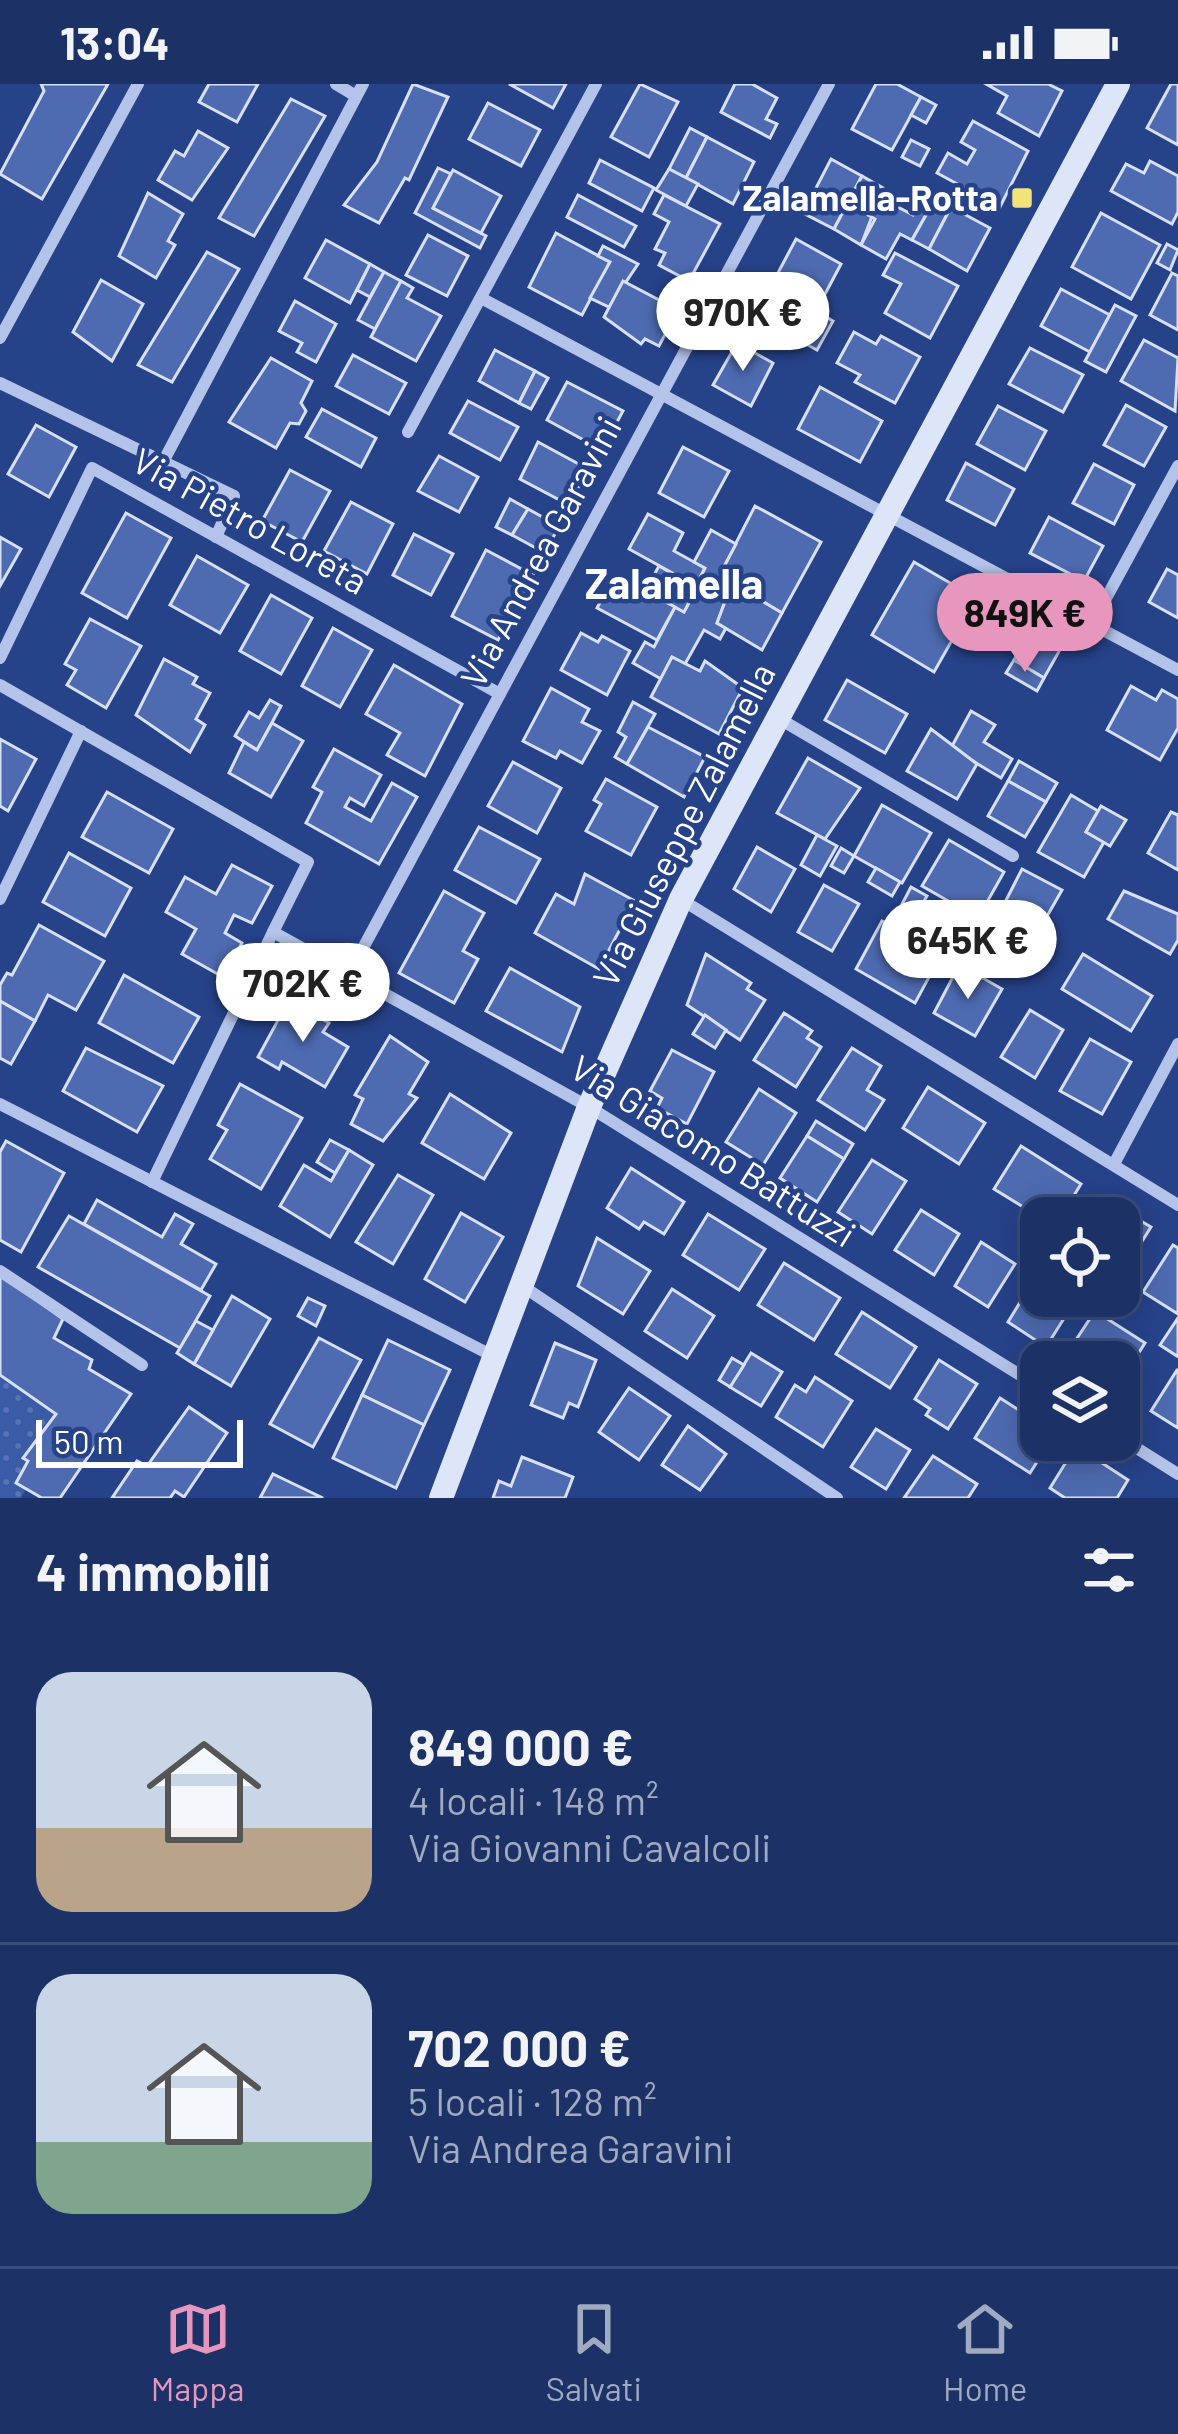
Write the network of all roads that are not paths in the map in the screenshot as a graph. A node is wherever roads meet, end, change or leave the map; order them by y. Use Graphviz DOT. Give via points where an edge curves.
graph roads {
  1 [pos="138,84"];
  2 [pos="336,84"];
  3 [pos="596,84"];
  4 [pos="830,84"];
  5 [pos="1118,84"];
  6 [pos="359,90"];
  7 [pos="481,298"];
  8 [pos="0,338"];
  9 [pos="0,383"];
  10 [pos="660,394"];
  11 [pos="408,432"];
  12 [pos="164,462"];
  13 [pos="1178,466"];
  14 [pos="887,512"];
  15 [pos="216,537"];
  16 [pos="1091,624"];
  17 [pos="0,658"];
  18 [pos="1178,670"];
  19 [pos="0,685"];
  20 [pos="500,694"];
  21 [pos="777,717"];
  22 [pos="81,731"];
  23 [pos="1013,856"];
  24 [pos="0,898"];
  25 [pos="681,899"];
  26 [pos="273,932"];
  27 [pos="349,974"];
  28 [pos="1178,1044"];
  29 [pos="0,1104"];
  30 [pos="589,1106"];
  31 [pos="1114,1164"];
  32 [pos="152,1182"];
  33 [pos="1178,1205"];
  34 [pos="0,1271"];
  35 [pos="520,1286"];
  36 [pos="494,1356"];
  37 [pos="142,1365"];
  38 [pos="1020,1375"];
  39 [pos="1140,1450"];
  40 [pos="1178,1474"];
  41 [pos="441,1498"];
  42 [pos="837,1498"];
  1 -- 8 [label="street"];
  2 -- 6 [label="street"];
  3 -- 7 [label="street"];
  4 -- 10 [label="street, Via Andrea Garavini"];
  5 -- 14 [label="street, Via Giuseppe Zalamella"];
  6 -- 12 [label="street"];
  7 -- 10 [label="street"];
  7 -- 11 [label="street"];
  9 -- 12 [label="street"];
  10 -- 14 [label="street"];
  10 -- 20 [label="street, Via Andrea Garavini"];
  12 -- 15 [label="street" via="234,496"];
  13 -- 16 [label="street"];
  14 -- 16 [label="street"];
  14 -- 21 [label="street, Via Giuseppe Zalamella"];
  15 -- 17 [label="street, Via Pietro Loreta" via="92,469"];
  15 -- 20 [label="street, Via Pietro Loreta"];
  16 -- 18 [label="street"];
  19 -- 22 [label="street"];
  20 -- 27 [label="street, Via Andrea Garavini"];
  21 -- 23 [label="street"];
  21 -- 25 [label="street, Via Giuseppe Zalamella"];
  22 -- 24 [label="street"];
  22 -- 26 [label="street" via="308,862"];
  25 -- 30 [label="street, Via Giuseppe Zalamella"];
  25 -- 31 [label="street"];
  26 -- 27 [label="street"];
  26 -- 32 [label="street"];
  27 -- 30 [label="street, Via Giacomo Battuzzi"];
  28 -- 31 [label="street"];
  29 -- 32 [label="street"];
  30 -- 35 [label="street, Via Giuseppe Zalamella"];
  30 -- 38 [label="street, Via Giacomo Battuzzi"];
  31 -- 33 [label="street"];
  32 -- 36 [label="street"];
  34 -- 37 [label="street"];
  35 -- 36 [label="street, Via Giuseppe Zalamella"];
  35 -- 42 [label="street"];
  36 -- 41 [label="street, Via Giuseppe Zalamella"];
  39 -- 40 [label="street"];
}
